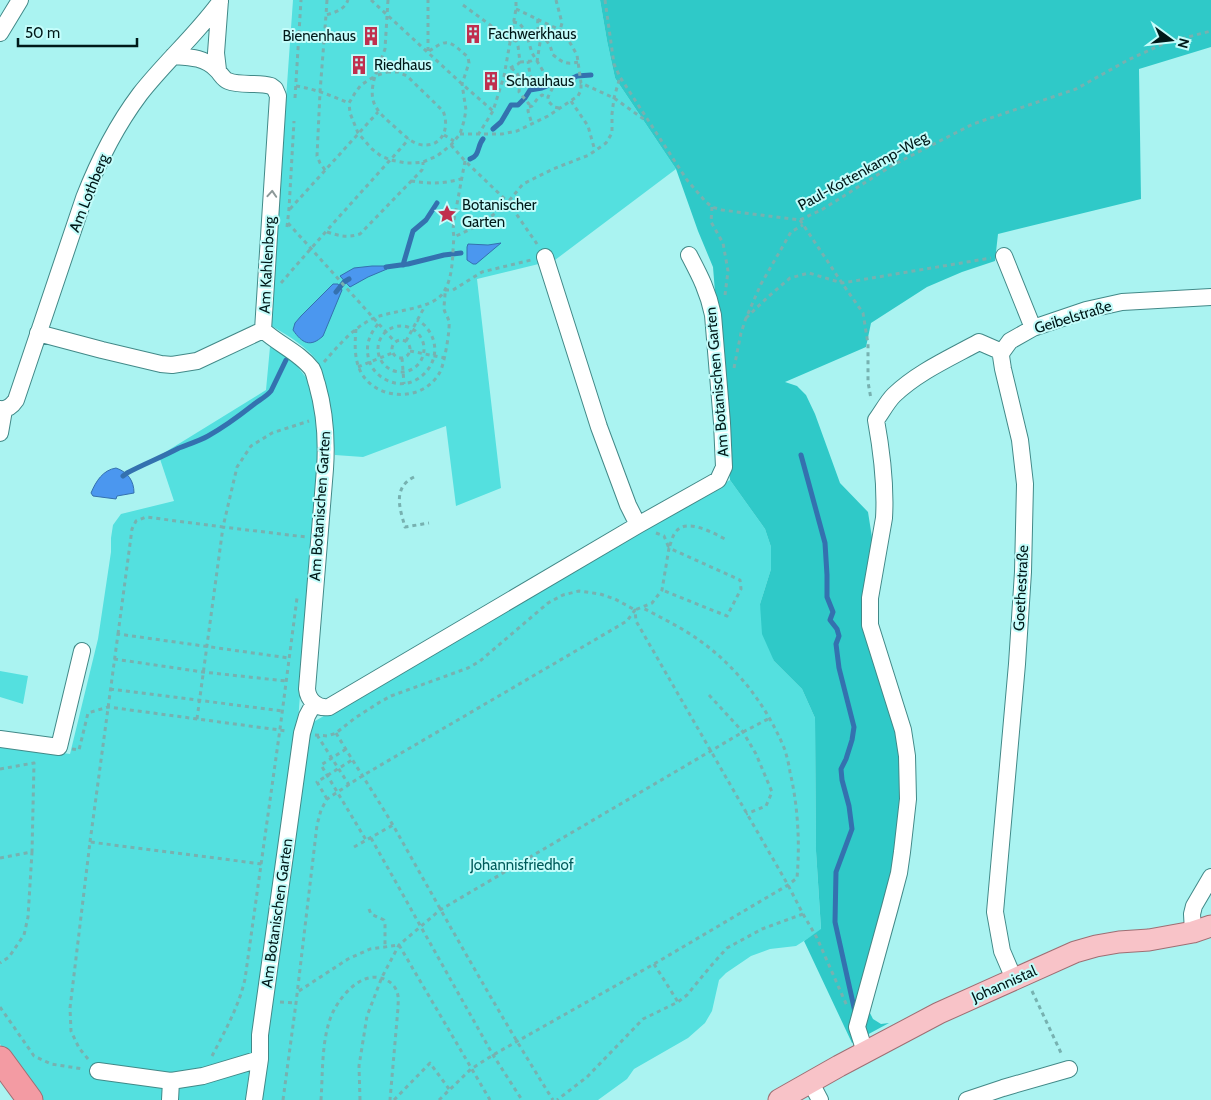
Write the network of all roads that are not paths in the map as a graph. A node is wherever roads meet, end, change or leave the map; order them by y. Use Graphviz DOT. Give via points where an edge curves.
graph roads {
  1 [pos="20,0"];
  2 [pos="220,1"];
  3 [pos="0,33"];
  4 [pos="173,56"];
  5 [pos="218,70"];
  6 [pos="689,255"];
  7 [pos="545,256"];
  8 [pos="1004,256"];
  9 [pos="1211,296"];
  10 [pos="1033,328"];
  11 [pos="263,330"];
  12 [pos="38,333"];
  13 [pos="1002,352"];
  14 [pos="2,409"];
  15 [pos="0,433"];
  16 [pos="638,525"];
  17 [pos="82,651"];
  18 [pos="314,704"];
  19 [pos="0,738"];
  20 [pos="1211,877"];
  21 [pos="1202,929"];
  22 [pos="1014,979"];
  23 [pos="865,1052"];
  24 [pos="0,1059"];
  25 [pos="260,1059"];
  26 [pos="1069,1069"];
  27 [pos="98,1072"];
  28 [pos="0,1077"];
  29 [pos="172,1081"];
  30 [pos="810,1081"];
  31 [pos="1005,1094"];
  32 [pos="17,1100"];
  33 [pos="30,1100"];
  34 [pos="170,1100"];
  35 [pos="254,1100"];
  36 [pos="780,1100"];
  37 [pos="820,1100"];
  38 [pos="967,1100"];
  1 -- 3 [label="street"];
  2 -- 4 [label="street, Am Lothberg"];
  2 -- 5 [label="street"];
  4 -- 5 [label="street, Am Kahlenberg" via="205,61"];
  4 -- 12 [label="street, Am Lothberg" via="140,94 114,133 84,198"];
  11 -- 5 [label="street, Am Kahlenberg, one-way" via="278,96 271,86 227,80"];
  6 -- 16 [label="street, Am Botanischen Garten" via="704,284 713,315 724,467 718,480"];
  7 -- 16 [label="street" via="599,427"];
  8 -- 10 [label="street"];
  9 -- 10 [label="street, Geibelstraße" via="1122,302"];
  10 -- 13 [label="street, Geibelstraße" via="1010,341"];
  11 -- 12 [label="street, Am Kahlenberg" via="197,361 172,365"];
  11 -- 18 [label="street, Am Botanischen Garten" via="312,370 325,422 325,469 306,689"];
  12 -- 14 [label="street, Am Lothberg" via="16,400"];
  13 -- 22 [label="street, Goethestraße" via="1020,440 1025,484 1017,664 995,912 1002,951"];
  13 -- 23 [label="street" via="979,342 914,379 893,396 876,420 882,451 884,518 870,598 870,624 903,730 908,799 899,873 857,1027"];
  14 -- 15 [label="street, Am Lothberg"];
  16 -- 18 [label="street, Am Botanischen Garten" via="329,707"];
  17 -- 19 [label="street" via="59,747"];
  18 -- 25 [label="street, Am Botanischen Garten" via="307,716 310,734 260,1035"];
  20 -- 21 [label="street" via="1192,914"];
  21 -- 22 [label="main road, Johannistal" via="1096,946"];
  22 -- 23 [label="main road, Johannistal"];
  23 -- 30 [label="main road, Johannistal"];
  24 -- 33 [label="highway"];
  25 -- 29 [label="street" via="203,1076"];
  25 -- 35 [label="street, Am Botanischen Garten"];
  26 -- 31 [label="street"];
  27 -- 29 [label="street"];
  28 -- 32 [label="highway"];
  29 -- 34 [label="street"];
  30 -- 36 [label="main road, Johannistal"];
  30 -- 37 [label="street"];
  31 -- 38 [label="street" via="975,1096"];
}
